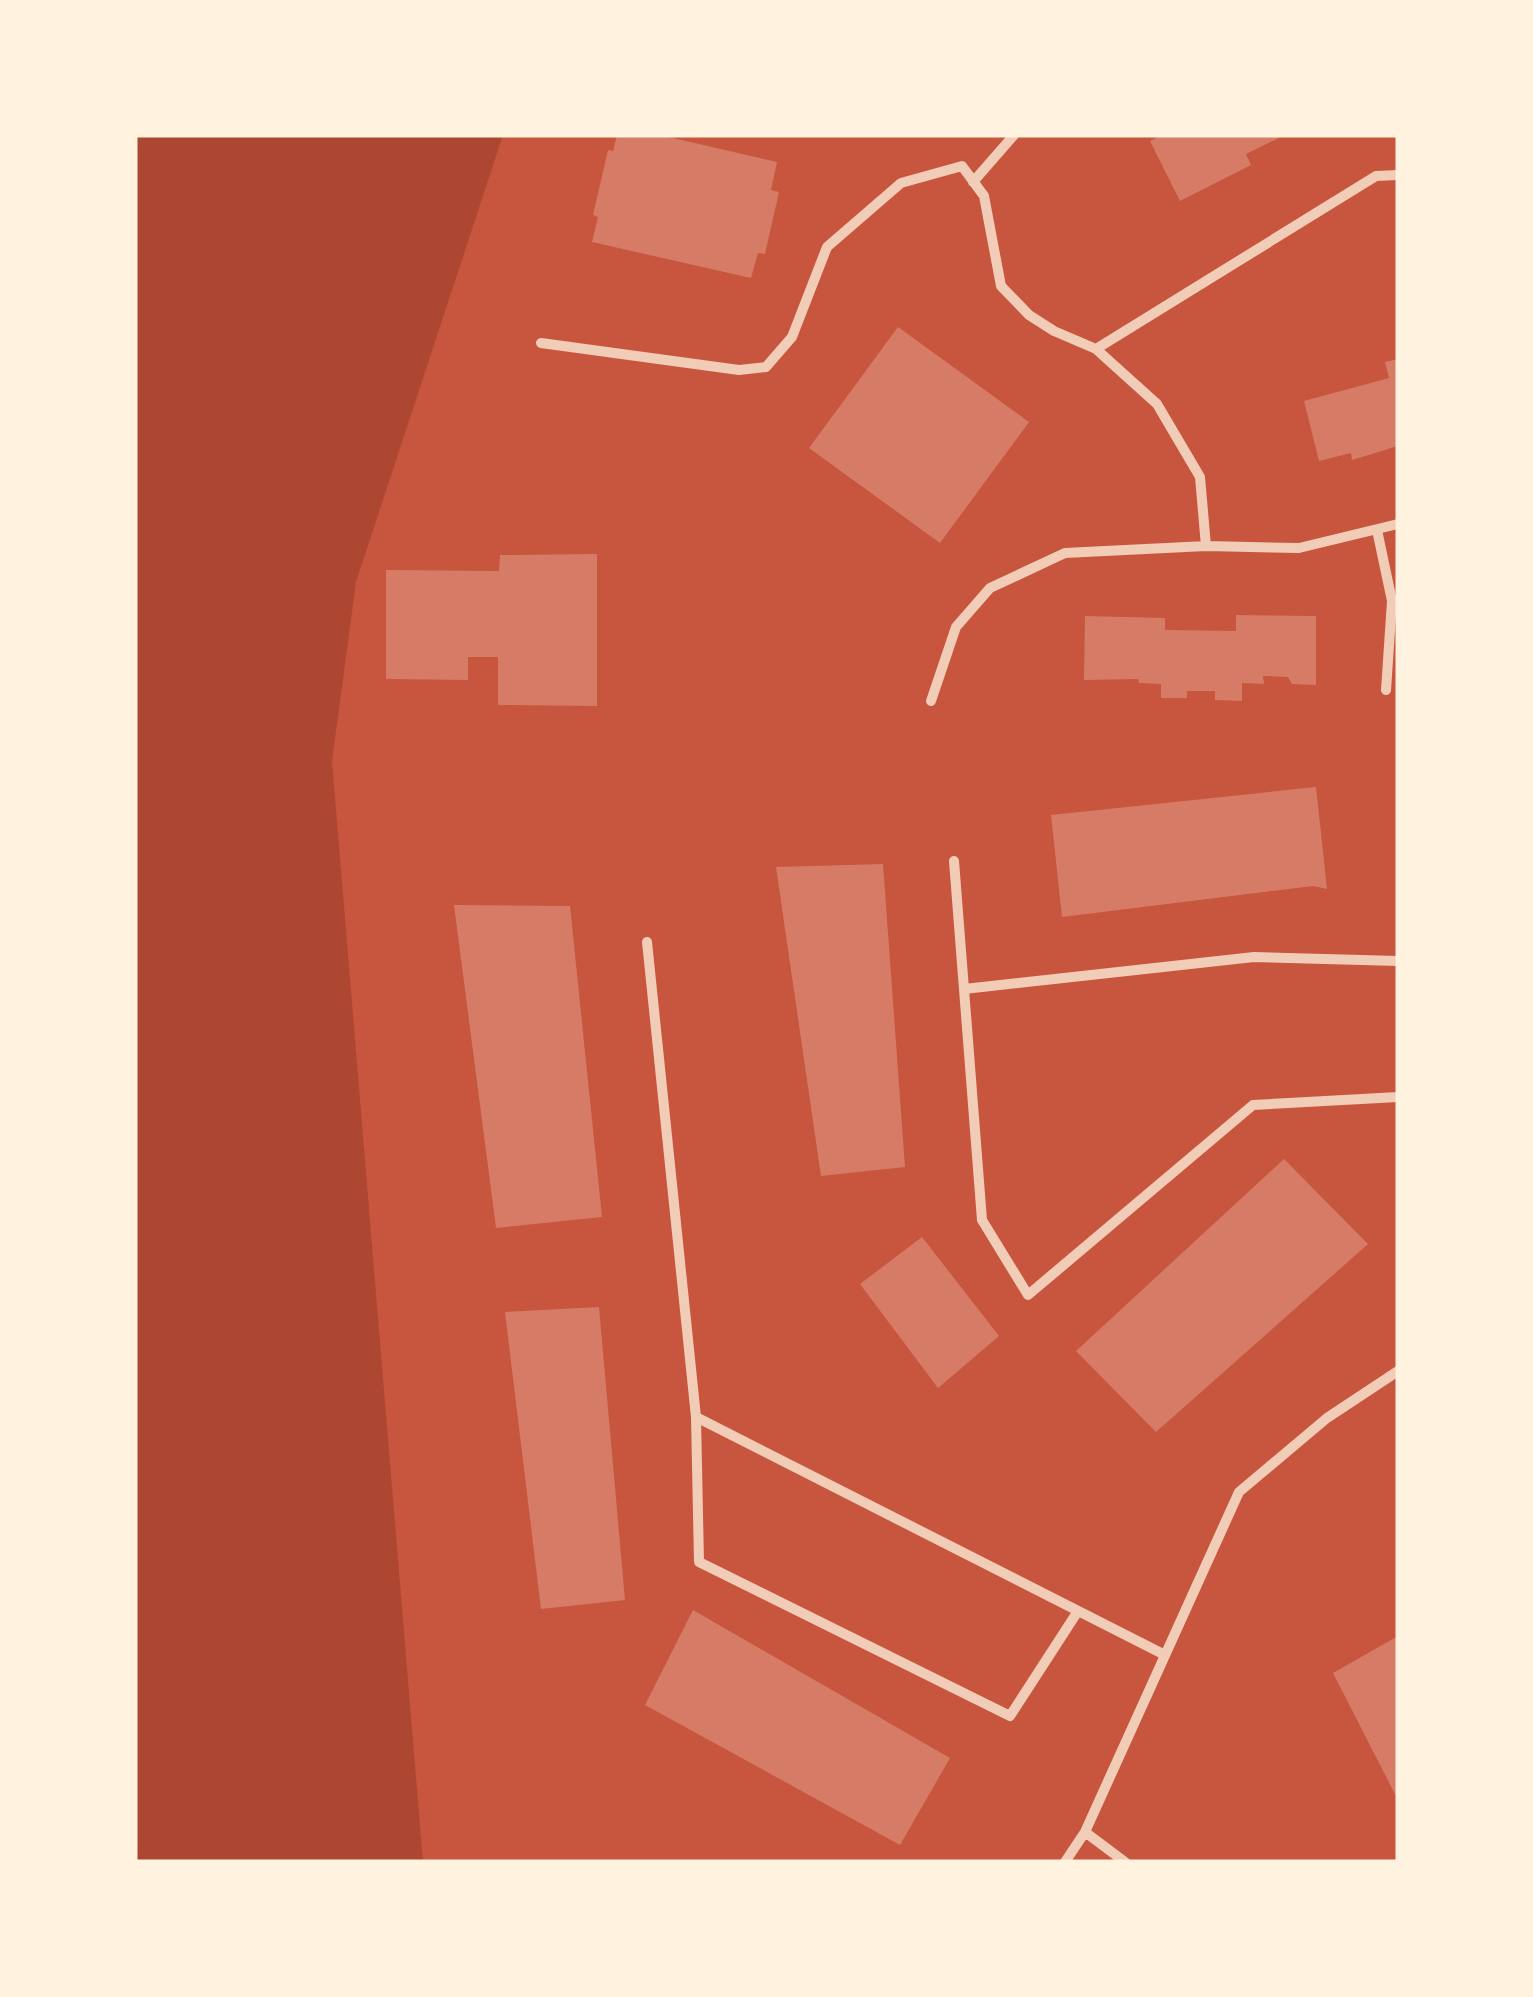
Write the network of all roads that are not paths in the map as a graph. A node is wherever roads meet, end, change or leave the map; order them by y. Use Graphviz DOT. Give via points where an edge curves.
graph roads {
  1 [pos="1014,135"];
  2 [pos="1398,175"];
  3 [pos="973,182"];
  4 [pos="541,344"];
  5 [pos="1096,349"];
  6 [pos="1398,524"];
  7 [pos="1377,530"];
  8 [pos="1206,546"];
  9 [pos="1386,690"];
  10 [pos="931,701"];
  11 [pos="954,860"];
  12 [pos="647,942"];
  13 [pos="1398,961"];
  14 [pos="964,989"];
  15 [pos="1398,1097"];
  16 [pos="1398,1371"];
  17 [pos="696,1417"];
  18 [pos="1078,1611"];
  19 [pos="1165,1655"];
  20 [pos="1085,1832"];
  21 [pos="1065,1862"];
  22 [pos="1124,1862"];
  1 -- 3 [label="street"];
  2 -- 5 [label="street" via="1376,176"];
  3 -- 4 [label="street" via="962,166 901,183 827,248 792,337 766,367 738,370"];
  3 -- 5 [label="street" via="984,196 1000,286 1042,323"];
  5 -- 8 [label="street" via="1157,404 1200,477"];
  6 -- 7 [label="street"];
  7 -- 8 [label="street" via="1299,548"];
  7 -- 9 [label="street" via="1392,601"];
  8 -- 10 [label="street" via="1065,552 990,588 956,627"];
  11 -- 14 [label="street"];
  12 -- 17 [label="street"];
  13 -- 14 [label="street" via="1254,958"];
  14 -- 15 [label="street" via="982,1220 1028,1295 1254,1105"];
  16 -- 19 [label="street" via="1327,1418 1239,1492"];
  17 -- 18 [label="street"];
  17 -- 18 [label="street" via="699,1562 1010,1716"];
  18 -- 19 [label="street"];
  19 -- 20 [label="street"];
  20 -- 21 [label="street"];
  20 -- 22 [label="street"];
}
